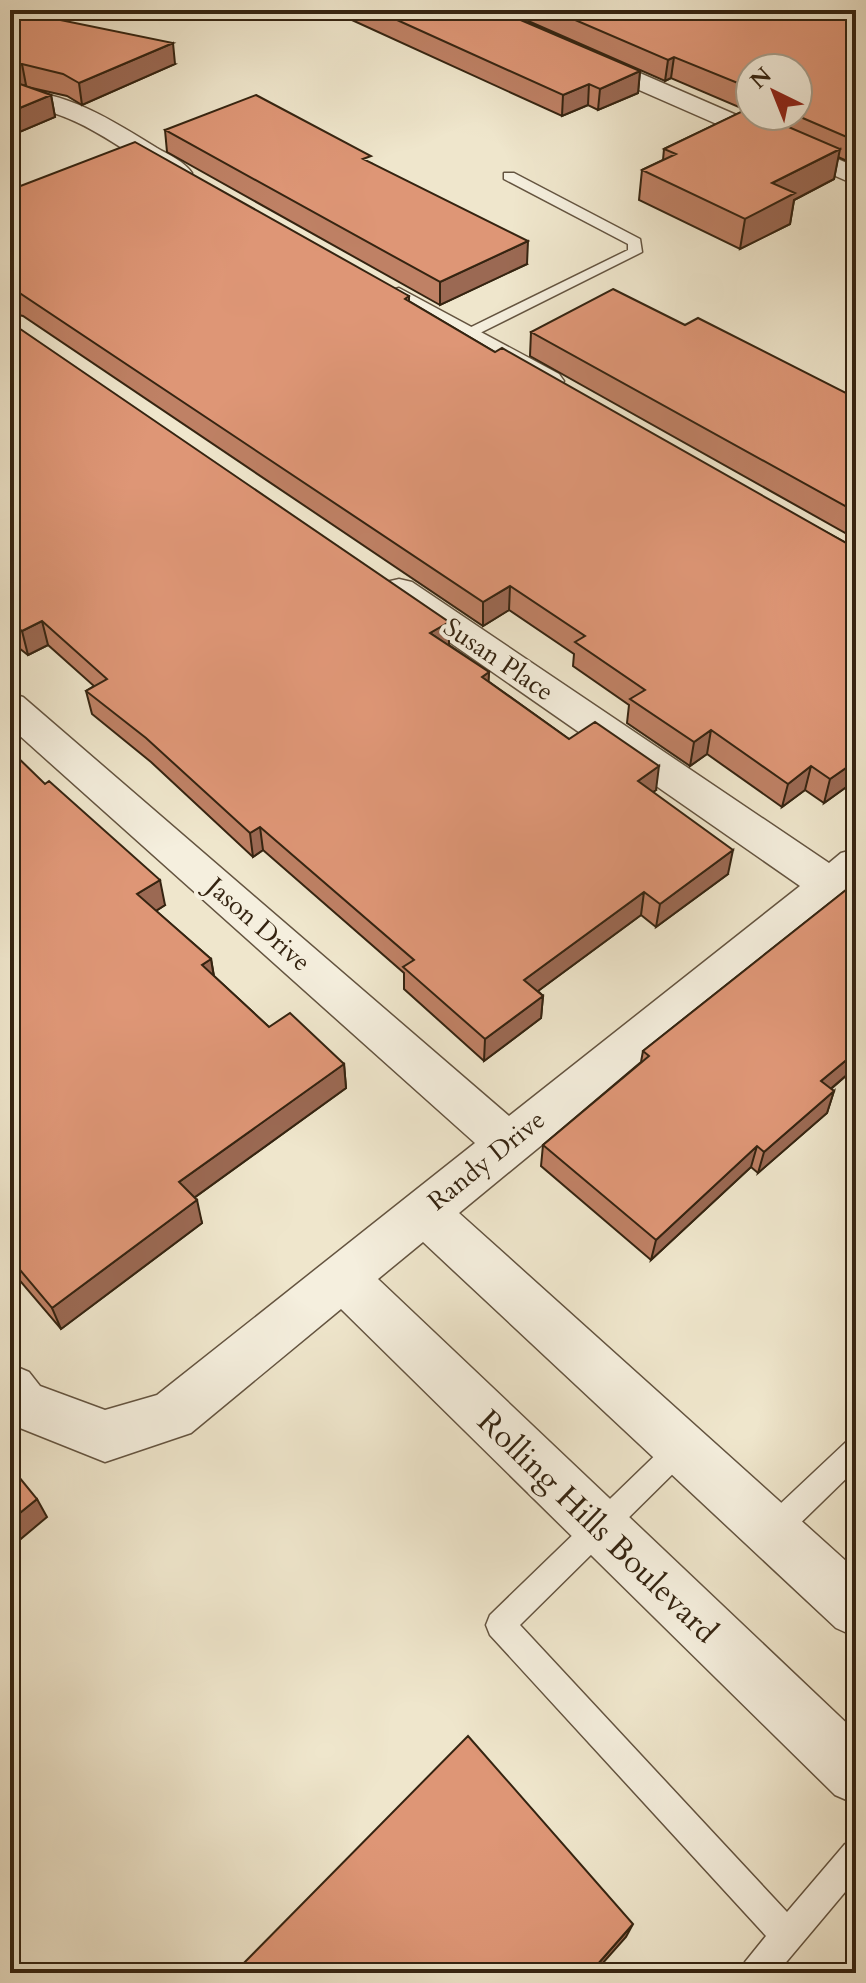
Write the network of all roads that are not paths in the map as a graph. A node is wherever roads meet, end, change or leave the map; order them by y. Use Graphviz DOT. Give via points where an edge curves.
graph roads {
  1 [pos="476,10"];
  2 [pos="17,96"];
  3 [pos="509,176"];
  4 [pos="856,177"];
  5 [pos="207,188"];
  6 [pos="371,281"];
  7 [pos="466,335"];
  8 [pos="574,396"];
  9 [pos="374,573"];
  10 [pos="10,706"];
  11 [pos="843,874"];
  12 [pos="507,1142"];
  13 [pos="424,1212"];
  14 [pos="341,1276"];
  15 [pos="10,1389"];
  16 [pos="682,1447"];
  17 [pos="856,1451"];
  18 [pos="600,1527"];
  19 [pos="773,1530"];
  20 [pos="856,1608"];
  21 [pos="856,1774"];
  22 [pos="856,1855"];
  23 [pos="788,1936"];
  24 [pos="756,1973"];
  1 -- 4 [label="street"];
  2 -- 5 [label="street" via="57,104"];
  3 -- 7 [label="lane" via="635,242 635,252"];
  6 -- 7 [label="street"];
  7 -- 8 [label="street"];
  9 -- 11 [label="street, Susan Place"];
  10 -- 12 [label="street, Jason Drive"];
  11 -- 12 [label="street, Randy Drive"];
  12 -- 13 [label="street, Randy Drive"];
  13 -- 14 [label="street, Randy Drive"];
  13 -- 16 [label="street"];
  14 -- 15 [label="street, Randy Drive" via="172,1415 105,1436 22,1404"];
  14 -- 18 [label="street, Rolling Hills Boulevard"];
  16 -- 18 [label="lane"];
  16 -- 19 [label="street"];
  17 -- 19 [label="lane"];
  18 -- 21 [label="street, Rolling Hills Boulevard"];
  18 -- 23 [label="lane" via="500,1625"];
  19 -- 20 [label="street"];
  22 -- 23 [label="lane"];
  23 -- 24 [label="lane"];
}
